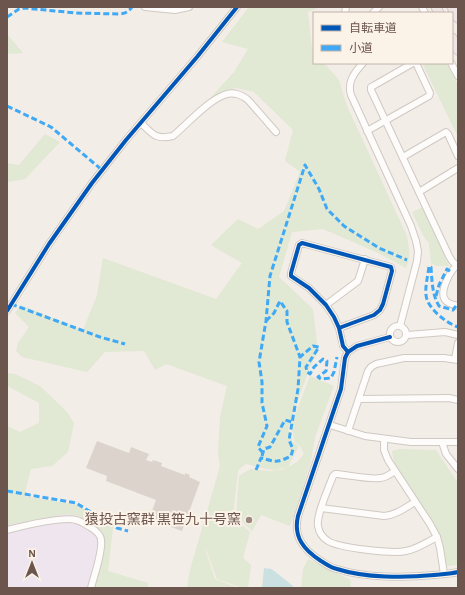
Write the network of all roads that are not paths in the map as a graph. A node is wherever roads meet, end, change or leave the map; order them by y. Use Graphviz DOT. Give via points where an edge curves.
graph roads {
  1 [pos="145,7"];
  2 [pos="189,7"];
  3 [pos="237,7"];
  4 [pos="452,7"];
  5 [pos="458,18"];
  6 [pos="453,40"];
  7 [pos="458,50"];
  8 [pos="359,64"];
  9 [pos="411,64"];
  10 [pos="416,64"];
  11 [pos="452,64"];
  12 [pos="458,76"];
  13 [pos="385,121"];
  14 [pos="141,123"];
  15 [pos="367,131"];
  16 [pos="276,132"];
  17 [pos="458,156"];
  18 [pos="403,157"];
  19 [pos="458,168"];
  20 [pos="418,192"];
  21 [pos="365,259"];
  22 [pos="457,266"];
  23 [pos="326,305"];
  24 [pos="458,306"];
  25 [pos="7,311"];
  26 [pos="400,326"];
  27 [pos="339,328"];
  28 [pos="407,334"];
  29 [pos="458,335"];
  30 [pos="390,337"];
  31 [pos="458,343"];
  32 [pos="348,352"];
  33 [pos="456,360"];
  34 [pos="359,399"];
  35 [pos="458,400"];
  36 [pos="330,425"];
  37 [pos="348,431"];
  38 [pos="384,439"];
  39 [pos="442,442"];
  40 [pos="458,442"];
  41 [pos="458,469"];
  42 [pos="395,471"];
  43 [pos="415,502"];
  44 [pos="321,508"];
  45 [pos="7,530"];
  46 [pos="437,537"];
  47 [pos="458,572"];
  48 [pos="444,574"];
  49 [pos="91,588"];
  1 -- 2 [label="street" via="175,10"];
  3 -- 14 [label="street"];
  4 -- 5 [label="highway"];
  6 -- 7 [label="highway"];
  8 -- 15 [label="street" via="351,79 350,92"];
  9 -- 13 [label="street" via="371,87"];
  10 -- 13 [label="street" via="430,92 429,96"];
  11 -- 12 [label="street"];
  13 -- 15 [label="street"];
  13 -- 18 [label="street"];
  14 -- 16 [label="street" via="158,137 173,136 213,102 224,95 237,94 245,97"];
  14 -- 25 [label="street" via="66,218"];
  15 -- 26 [label="street" via="411,226 418,251"];
  17 -- 18 [label="street" via="446,132"];
  18 -- 20 [label="street"];
  19 -- 20 [label="street"];
  20 -- 22 [label="street" via="448,256"];
  21 -- 23 [label="street" via="358,280"];
  21 -- 23 [label="street" via="300,244 291,276 310,288"];
  21 -- 27 [label="street" via="392,268 382,307 374,315"];
  22 -- 24 [label="street" via="447,278 443,294 446,302"];
  23 -- 27 [label="street"];
  26 -- 28 [label="street"];
  26 -- 30 [label="street" via="392,328"];
  27 -- 32 [label="street" via="343,346"];
  28 -- 29 [label="street" via="445,332"];
  28 -- 30 [label="street" via="405,340 398,343"];
  30 -- 32 [label="street" via="357,346"];
  31 -- 33 [label="street"];
  32 -- 36 [label="street" via="341,389"];
  33 -- 34 [label="street" via="404,358 376,364 368,371"];
  34 -- 35 [label="street"];
  34 -- 37 [label="street"];
  36 -- 37 [label="street"];
  36 -- 48 [label="street" via="297,519 298,537 305,548 337,570 404,577"];
  37 -- 38 [label="street"];
  38 -- 39 [label="street"];
  38 -- 42 [label="street" via="386,456"];
  39 -- 40 [label="street"];
  39 -- 41 [label="street" via="446,454"];
  42 -- 43 [label="street"];
  42 -- 44 [label="street" via="381,478 335,474"];
  43 -- 44 [label="street" via="390,516"];
  43 -- 46 [label="street"];
  44 -- 46 [label="street" via="319,530 328,541 337,544 403,552"];
  45 -- 49 [label="street" via="68,518 93,529 100,535 102,543"];
  46 -- 48 [label="street"];
  47 -- 48 [label="street"];
}
